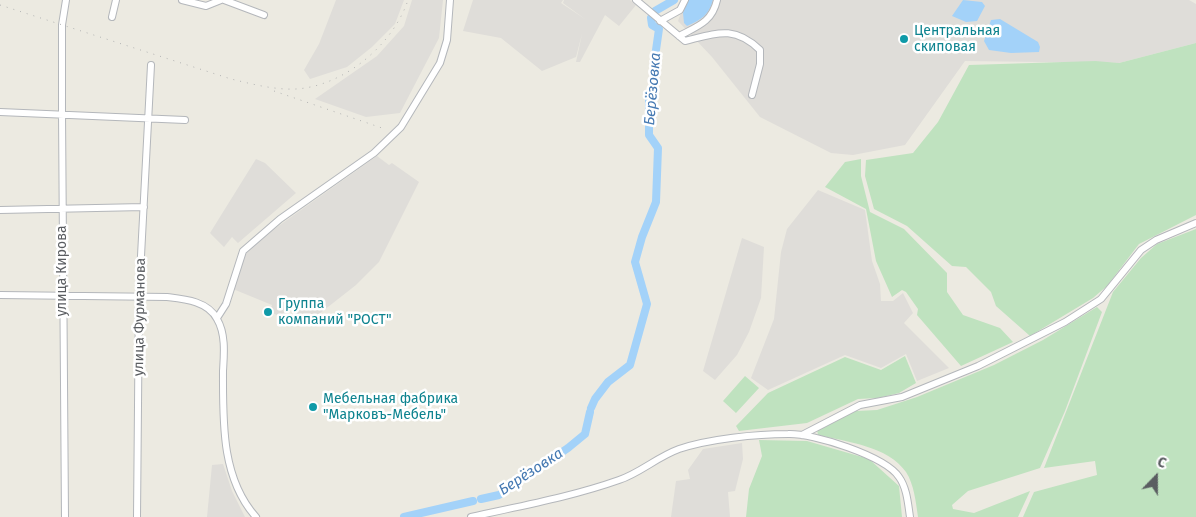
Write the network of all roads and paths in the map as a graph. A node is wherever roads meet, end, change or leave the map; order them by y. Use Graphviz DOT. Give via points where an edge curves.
graph roads {
  1 [pos="66,0"];
  2 [pos="116,0"];
  3 [pos="182,0"];
  4 [pos="222,0"];
  5 [pos="450,0"];
  6 [pos="636,0"];
  7 [pos="685,0"];
  8 [pos="717,0"];
  9 [pos="264,15"];
  10 [pos="112,17"];
  11 [pos="660,20"];
  12 [pos="679,36"];
  13 [pos="151,65"];
  14 [pos="752,95"];
  15 [pos="0,112"];
  16 [pos="62,113"];
  17 [pos="148,117"];
  18 [pos="184,120"];
  19 [pos="144,207"];
  20 [pos="62,208"];
  21 [pos="0,210"];
  22 [pos="1196,223"];
  23 [pos="62,294"];
  24 [pos="0,295"];
  25 [pos="139,297"];
  26 [pos="217,318"];
  27 [pos="802,435"];
  28 [pos="498,514"];
  29 [pos="65,517"];
  30 [pos="137,517"];
  31 [pos="256,517"];
  32 [pos="471,517"];
  33 [pos="910,517"];
  1 -- 16 [label="street, улица Кирова" via="62,25"];
  2 -- 10 [label="street"];
  3 -- 4 [label="street" via="206,6"];
  4 -- 9 [label="street"];
  5 -- 26 [label="street" via="447,40 440,63 401,127 374,153 280,220 243,251 226,304"];
  6 -- 11 [label="street"];
  7 -- 11 [label="street" via="680,10"];
  8 -- 12 [label="street" via="714,13"];
  11 -- 12 [label="street"];
  12 -- 14 [label="street" via="685,41 734,32 750,40 760,50"];
  13 -- 17 [label="street, улица Фурманова"];
  15 -- 16 [label="street"];
  16 -- 17 [label="street"];
  16 -- 20 [label="street, улица Кирова"];
  17 -- 18 [label="street"];
  17 -- 19 [label="street, улица Фурманова"];
  19 -- 20 [label="street"];
  19 -- 25 [label="street, улица Фурманова"];
  20 -- 21 [label="street"];
  20 -- 23 [label="street, улица Кирова"];
  22 -- 27 [label="street" via="1141,250 1101,299 1065,322 978,366 902,397 860,405"];
  23 -- 24 [label="street"];
  23 -- 25 [label="street"];
  23 -- 29 [label="street, улица Кирова"];
  25 -- 26 [label="street" via="167,296 192,300"];
  25 -- 30 [label="street, улица Фурманова"];
  26 -- 31 [label="street" via="224,346 224,442 241,495"];
  27 -- 28 [label="street" via="727,439 694,445 660,457 620,480"];
  27 -- 33 [label="street" via="864,453 890,468 904,486"];
  28 -- 32 [label="street"];
}
